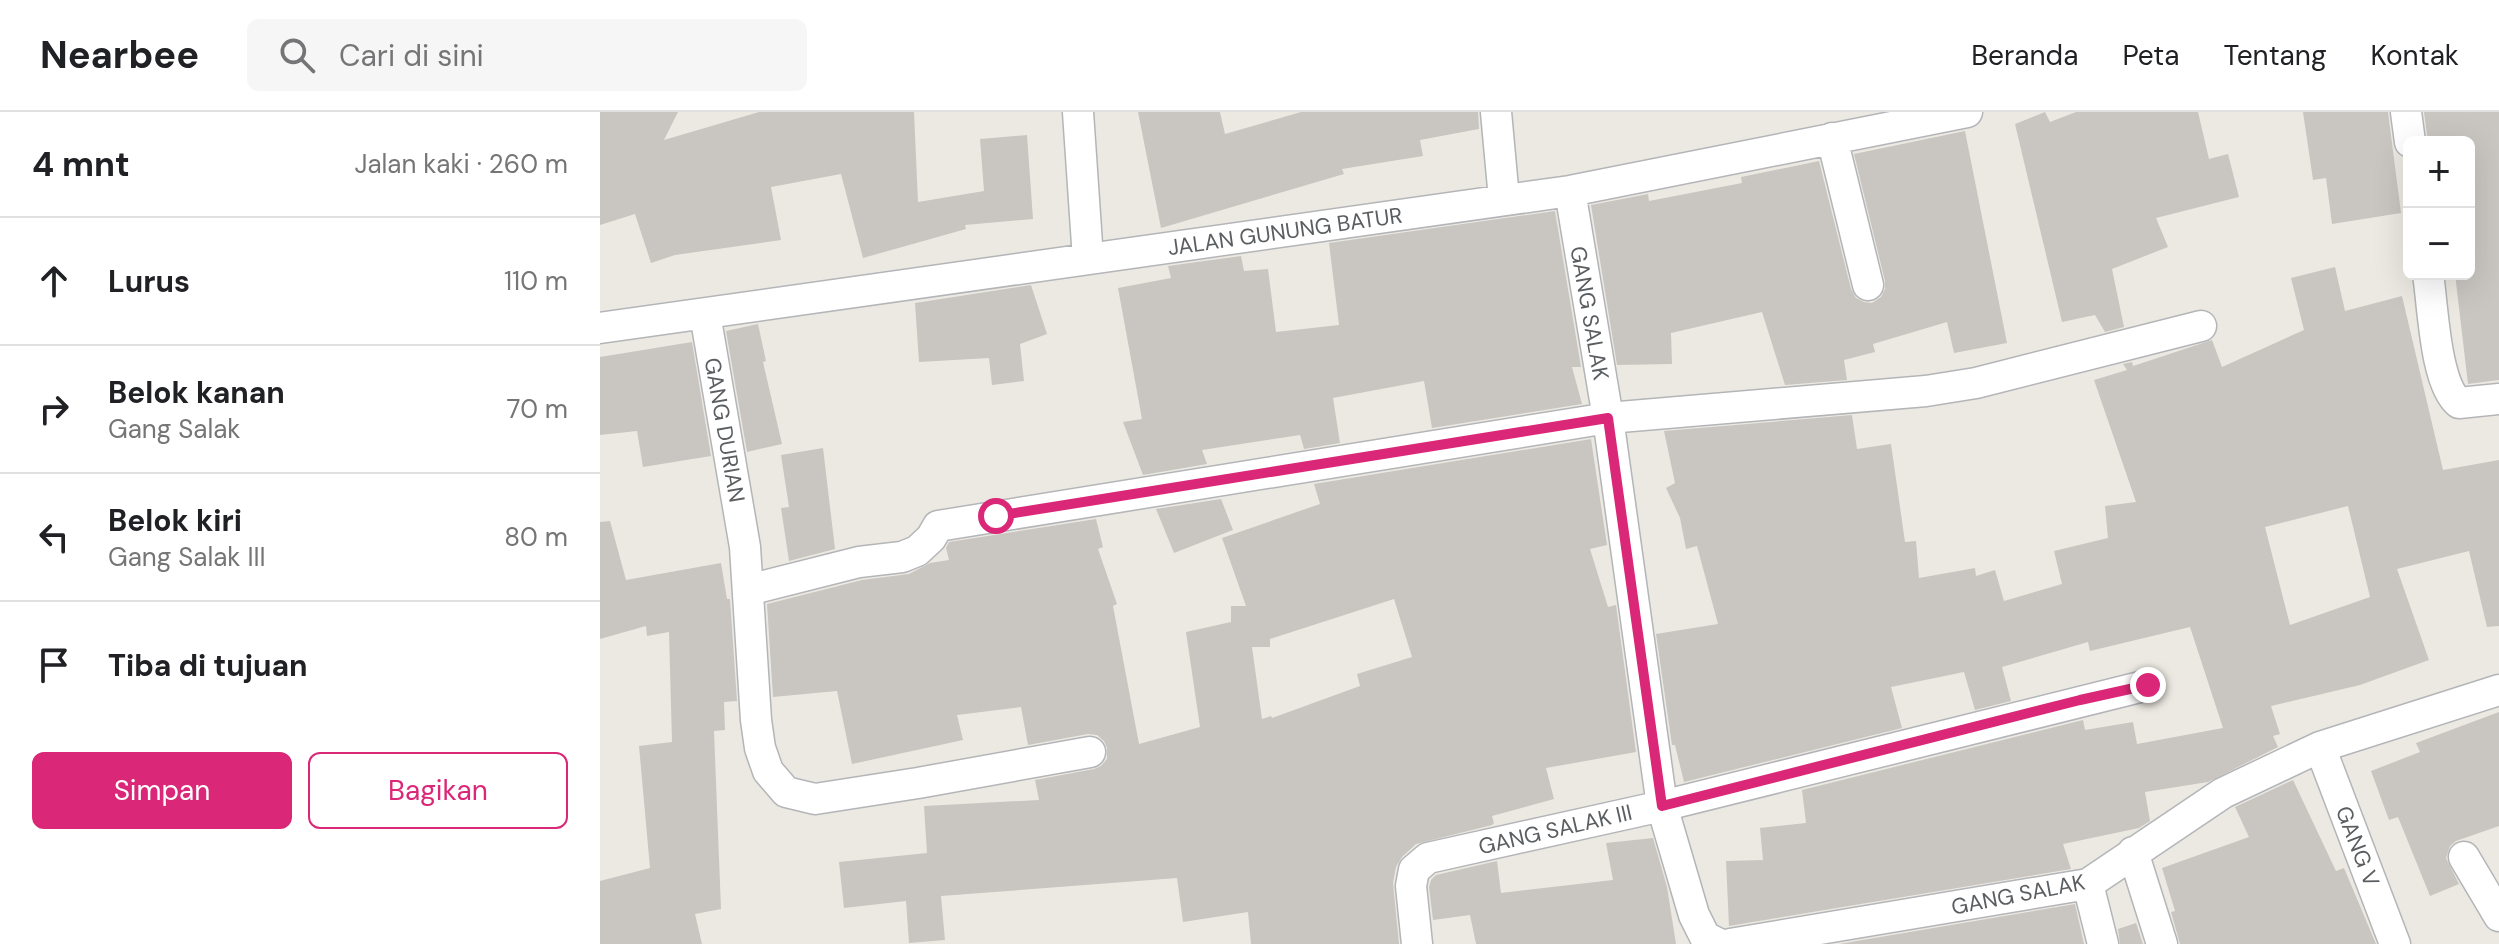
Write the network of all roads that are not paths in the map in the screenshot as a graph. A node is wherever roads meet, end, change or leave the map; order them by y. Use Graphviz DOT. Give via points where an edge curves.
graph roads {
  1 [pos="1078,112"];
  2 [pos="1496,112"];
  3 [pos="1967,112"];
  4 [pos="2406,112"];
  5 [pos="2409,136"];
  6 [pos="1832,138"];
  7 [pos="1570,191"];
  8 [pos="1504,199"];
  9 [pos="1088,259"];
  10 [pos="2429,280"];
  11 [pos="1868,285"];
  12 [pos="705,314"];
  13 [pos="2201,326"];
  14 [pos="600,328"];
  15 [pos="2499,399"];
  16 [pos="1608,418"];
  17 [pos="748,590"];
  18 [pos="2148,685"];
  19 [pos="2499,690"];
  20 [pos="2320,747"];
  21 [pos="1090,752"];
  22 [pos="1662,806"];
  23 [pos="2133,852"];
  24 [pos="2464,857"];
  25 [pos="2088,884"];
  26 [pos="2499,916"];
  27 [pos="1417,944"];
  28 [pos="1719,944"];
  29 [pos="1730,944"];
  30 [pos="2103,944"];
  31 [pos="2162,944"];
  32 [pos="2395,944"];
  1 -- 9 [label="street"];
  2 -- 8 [label="street"];
  3 -- 6 [label="street, JALAN GUNUNG BATUR"];
  4 -- 5 [label="street"];
  6 -- 7 [label="street, JALAN GUNUNG BATUR"];
  6 -- 11 [label="street"];
  7 -- 8 [label="street, JALAN GUNUNG BATUR"];
  7 -- 16 [label="street, GANG SALAK"];
  8 -- 9 [label="street, JALAN GUNUNG BATUR"];
  9 -- 12 [label="street, JALAN GUNUNG BATUR"];
  10 -- 15 [label="street" via="2442,373 2451,397 2459,403"];
  12 -- 14 [label="street, JALAN GUNUNG BATUR"];
  12 -- 17 [label="street, GANG DURIAN"];
  13 -- 16 [label="street" via="1926,391"];
  16 -- 17 [label="street" via="938,526 917,551 902,557 859,562"];
  16 -- 22 [label="street, GANG SALAK"];
  17 -- 21 [label="street, GANG DURIAN" via="760,748 768,771 786,792 815,799"];
  18 -- 22 [label="street, GANG SALAK III"];
  19 -- 20 [label="street, GANG SALAK"];
  20 -- 23 [label="street, GANG SALAK" via="2223,793"];
  20 -- 32 [label="street, GANG V"];
  22 -- 27 [label="street, GANG SALAK III" via="1428,858 1414,870 1411,886"];
  22 -- 28 [label="street, GANG SALAK" via="1694,915 1705,937"];
  23 -- 25 [label="street, GANG SALAK"];
  23 -- 31 [label="street"];
  24 -- 26 [label="street"];
  25 -- 29 [label="street, GANG SALAK"];
  25 -- 30 [label="street"];
}
